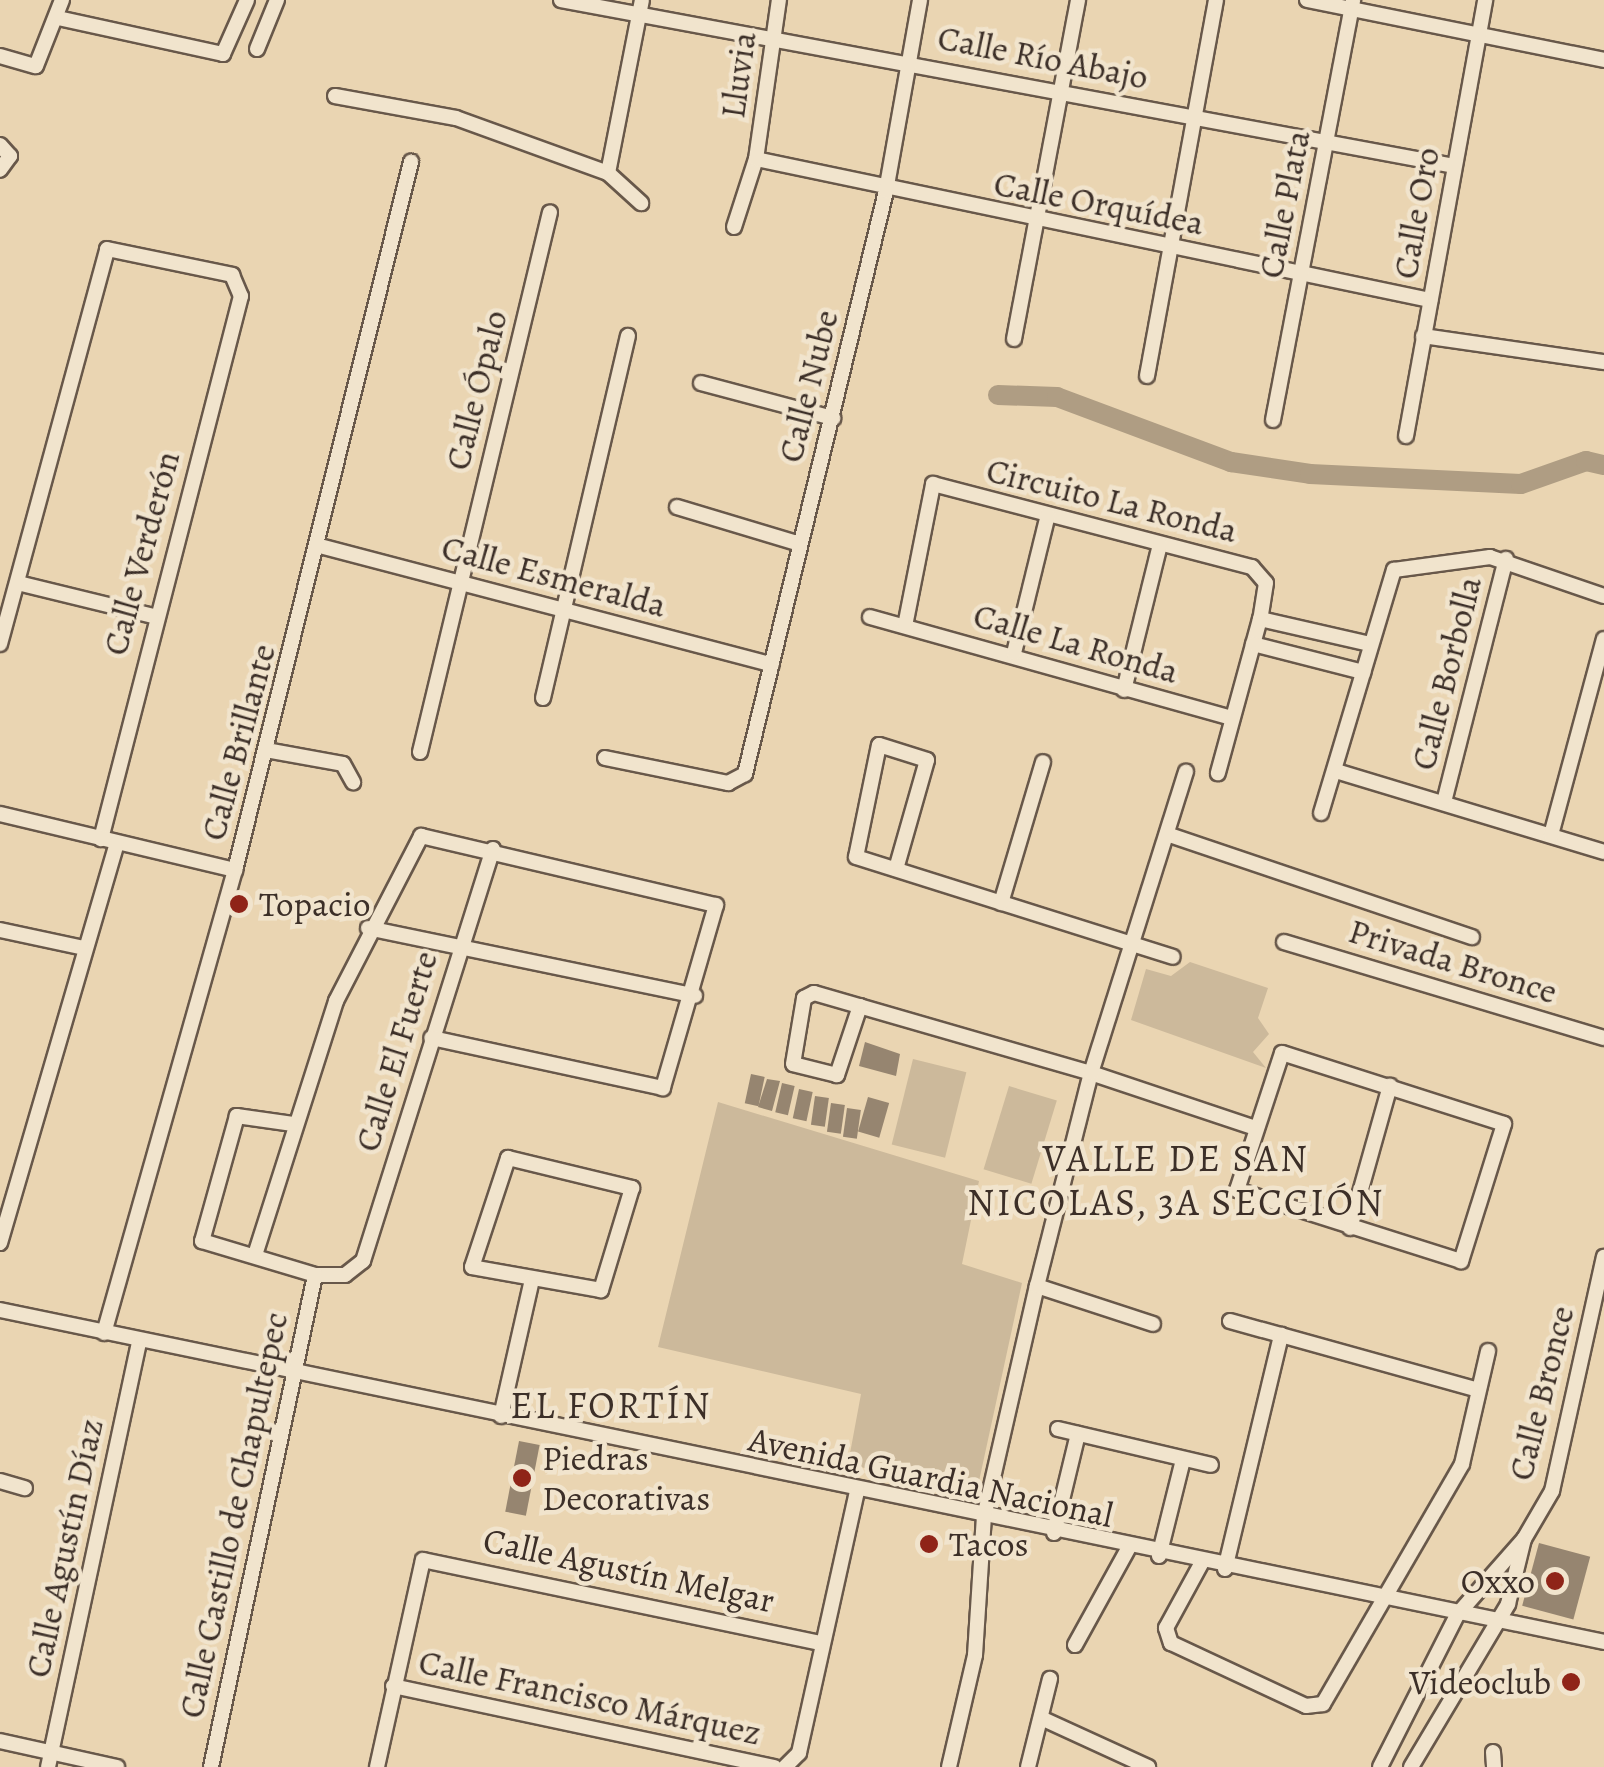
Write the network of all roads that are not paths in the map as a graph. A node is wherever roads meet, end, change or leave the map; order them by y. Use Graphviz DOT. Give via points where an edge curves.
graph roads {
  1 [pos="62,0"];
  2 [pos="277,0"];
  3 [pos="561,0"];
  4 [pos="779,0"];
  5 [pos="920,0"];
  6 [pos="1078,0"];
  7 [pos="1216,0"];
  8 [pos="1307,0"];
  9 [pos="1484,0"];
  10 [pos="245,1"];
  11 [pos="1352,5"];
  12 [pos="641,6"];
  13 [pos="58,18"];
  14 [pos="1478,36"];
  15 [pos="774,38"];
  16 [pos="258,49"];
  17 [pos="0,56"];
  18 [pos="1604,60"];
  19 [pos="909,62"];
  20 [pos="1061,91"];
  21 [pos="335,96"];
  22 [pos="1194,116"];
  23 [pos="1326,142"];
  24 [pos="0,145"];
  25 [pos="756,160"];
  26 [pos="410,162"];
  27 [pos="1454,166"];
  28 [pos="0,170"];
  29 [pos="608,173"];
  30 [pos="886,190"];
  31 [pos="640,204"];
  32 [pos="550,212"];
  33 [pos="1036,221"];
  34 [pos="734,227"];
  35 [pos="1170,248"];
  36 [pos="1301,274"];
  37 [pos="1430,300"];
  38 [pos="628,336"];
  39 [pos="1423,336"];
  40 [pos="1014,339"];
  41 [pos="1604,362"];
  42 [pos="1147,376"];
  43 [pos="701,384"];
  44 [pos="833,418"];
  45 [pos="1274,420"];
  46 [pos="1406,436"];
  47 [pos="677,506"];
  48 [pos="1048,515"];
  49 [pos="798,543"];
  50 [pos="1160,544"];
  51 [pos="320,546"];
  52 [pos="1506,559"];
  53 [pos="460,582"];
  54 [pos="18,583"];
  55 [pos="1604,596"];
  56 [pos="567,610"];
  57 [pos="154,616"];
  58 [pos="870,617"];
  59 [pos="1260,620"];
  60 [pos="905,626"];
  61 [pos="1604,639"];
  62 [pos="0,644"];
  63 [pos="1252,644"];
  64 [pos="1370,644"];
  65 [pos="1014,654"];
  66 [pos="772,666"];
  67 [pos="1363,672"];
  68 [pos="1124,690"];
  69 [pos="543,698"];
  70 [pos="1231,718"];
  71 [pos="266,750"];
  72 [pos="420,752"];
  73 [pos="606,758"];
  74 [pos="1043,762"];
  75 [pos="1336,771"];
  76 [pos="1186,772"];
  77 [pos="1218,773"];
  78 [pos="353,782"];
  79 [pos="1444,802"];
  80 [pos="1321,813"];
  81 [pos="0,814"];
  82 [pos="1167,834"];
  83 [pos="1551,835"];
  84 [pos="101,839"];
  85 [pos="118,843"];
  86 [pos="493,849"];
  87 [pos="1604,852"];
  88 [pos="896,869"];
  89 [pos="236,870"];
  90 [pos="1001,903"];
  91 [pos="368,928"];
  92 [pos="0,930"];
  93 [pos="1472,936"];
  94 [pos="1284,942"];
  95 [pos="1133,945"];
  96 [pos="84,948"];
  97 [pos="459,950"];
  98 [pos="1173,957"];
  99 [pos="696,996"];
  100 [pos="860,1006"];
  101 [pos="431,1038"];
  102 [pos="1604,1038"];
  103 [pos="1091,1073"];
  104 [pos="1390,1086"];
  105 [pos="292,1124"];
  106 [pos="1254,1128"];
  107 [pos="1350,1228"];
  108 [pos="0,1243"];
  109 [pos="254,1255"];
  110 [pos="1604,1257"];
  111 [pos="315,1275"];
  112 [pos="532,1280"];
  113 [pos="1037,1286"];
  114 [pos="0,1310"];
  115 [pos="1230,1322"];
  116 [pos="1153,1324"];
  117 [pos="104,1333"];
  118 [pos="1281,1335"];
  119 [pos="139,1341"];
  120 [pos="1488,1351"];
  121 [pos="294,1370"];
  122 [pos="1478,1390"];
  123 [pos="500,1416"];
  124 [pos="1058,1429"];
  125 [pos="1078,1434"];
  126 [pos="1183,1460"];
  127 [pos="1211,1464"];
  128 [pos="0,1480"];
  129 [pos="25,1488"];
  130 [pos="857,1492"];
  131 [pos="984,1517"];
  132 [pos="1054,1532"];
  133 [pos="1524,1540"];
  134 [pos="1128,1549"];
  135 [pos="1159,1556"];
  136 [pos="1201,1564"];
  137 [pos="1225,1569"];
  138 [pos="1384,1603"];
  139 [pos="1457,1615"];
  140 [pos="1498,1622"];
  141 [pos="1604,1642"];
  142 [pos="822,1643"];
  143 [pos="1075,1645"];
  144 [pos="1050,1679"];
  145 [pos="392,1686"];
  146 [pos="1041,1718"];
  147 [pos="0,1740"];
  148 [pos="49,1760"];
  149 [pos="793,1766"];
  150 [pos="116,1767"];
  151 [pos="211,1767"];
  152 [pos="377,1767"];
  153 [pos="774,1767"];
  154 [pos="785,1767"];
  155 [pos="950,1767"];
  156 [pos="1028,1767"];
  157 [pos="1148,1767"];
  158 [pos="1380,1767"];
  159 [pos="1410,1767"];
  1 -- 13 [label="street"];
  2 -- 16 [label="street"];
  3 -- 12 [label="street, Calle Río Abajo"];
  4 -- 15 [label="street, Lluvia"];
  5 -- 19 [label="street, Calle Nube"];
  6 -- 20 [label="street"];
  7 -- 22 [label="street"];
  8 -- 11 [label="street"];
  9 -- 14 [label="street, Calle Oro"];
  10 -- 13 [label="street" via="224,54"];
  11 -- 14 [label="street"];
  11 -- 23 [label="street, Calle Plata"];
  12 -- 15 [label="street, Calle Río Abajo"];
  12 -- 29 [label="street"];
  13 -- 17 [label="street" via="36,66"];
  14 -- 18 [label="street"];
  14 -- 27 [label="street, Calle Oro"];
  15 -- 19 [label="street, Calle Río Abajo"];
  15 -- 25 [label="street, Lluvia"];
  19 -- 20 [label="street, Calle Río Abajo"];
  19 -- 30 [label="street, Calle Nube"];
  20 -- 22 [label="street, Calle Río Abajo"];
  20 -- 33 [label="street"];
  21 -- 29 [label="street" via="456,118"];
  22 -- 23 [label="street, Calle Río Abajo"];
  22 -- 35 [label="street"];
  23 -- 27 [label="street, Calle Río Abajo"];
  23 -- 36 [label="street, Calle Plata"];
  24 -- 28 [label="street" via="10,156"];
  25 -- 30 [label="street, Calle Orquídea"];
  25 -- 34 [label="street, Lluvia"];
  26 -- 51 [label="street, Calle Brillante"];
  27 -- 37 [label="street, Calle Oro"];
  29 -- 31 [label="street"];
  30 -- 33 [label="street, Calle Orquídea"];
  30 -- 44 [label="street, Calle Nube"];
  32 -- 53 [label="street, Calle Ópalo"];
  33 -- 35 [label="street, Calle Orquídea"];
  33 -- 40 [label="street"];
  35 -- 36 [label="street, Calle Orquídea"];
  35 -- 42 [label="street"];
  36 -- 37 [label="street, Calle Orquídea"];
  36 -- 45 [label="street, Calle Plata"];
  37 -- 39 [label="street, Calle Oro"];
  38 -- 56 [label="street"];
  39 -- 41 [label="street"];
  39 -- 46 [label="street, Calle Oro"];
  43 -- 44 [label="street"];
  44 -- 49 [label="street, Calle Nube"];
  47 -- 49 [label="street"];
  48 -- 50 [label="street, Circuito La Ronda"];
  48 -- 60 [label="street, Circuito La Ronda" via="933,484"];
  48 -- 65 [label="street"];
  49 -- 66 [label="street, Calle Nube"];
  50 -- 59 [label="street, Circuito La Ronda" via="1263,573"];
  50 -- 68 [label="street"];
  51 -- 53 [label="street, Calle Esmeralda"];
  51 -- 71 [label="street, Calle Brillante"];
  52 -- 55 [label="street"];
  52 -- 64 [label="street" via="1394,570"];
  52 -- 79 [label="street, Calle Borbolla"];
  53 -- 56 [label="street, Calle Esmeralda"];
  53 -- 72 [label="street, Calle Ópalo"];
  54 -- 57 [label="street"];
  54 -- 57 [label="street, Calle Verderón" via="107,249 240,284"];
  54 -- 62 [label="street"];
  56 -- 66 [label="street, Calle Esmeralda"];
  56 -- 69 [label="street"];
  57 -- 84 [label="street, Calle Verderón"];
  58 -- 60 [label="street, Calle La Ronda"];
  59 -- 63 [label="street, Circuito La Ronda"];
  59 -- 64 [label="street"];
  60 -- 65 [label="street, Calle La Ronda"];
  61 -- 83 [label="street"];
  63 -- 67 [label="street"];
  63 -- 70 [label="street"];
  64 -- 67 [label="street"];
  65 -- 68 [label="street, Calle La Ronda"];
  66 -- 73 [label="street, Calle Nube" via="740,783"];
  67 -- 75 [label="street"];
  68 -- 70 [label="street, Calle La Ronda"];
  70 -- 77 [label="street"];
  71 -- 78 [label="street" via="342,764"];
  71 -- 89 [label="street, Calle Brillante"];
  74 -- 90 [label="street"];
  75 -- 79 [label="street"];
  75 -- 80 [label="street"];
  76 -- 82 [label="street"];
  79 -- 83 [label="street"];
  81 -- 84 [label="street"];
  82 -- 93 [label="street"];
  82 -- 95 [label="street"];
  83 -- 87 [label="street"];
  84 -- 85 [label="street"];
  85 -- 89 [label="street"];
  85 -- 96 [label="street"];
  86 -- 91 [label="street" via="421,836"];
  86 -- 97 [label="street, Calle El Fuerte"];
  86 -- 99 [label="street" via="716,904"];
  88 -- 88 [label="street" via="851,853 875,750 886,744 923,756"];
  88 -- 90 [label="street"];
  89 -- 117 [label="street, Calle Brillante"];
  90 -- 95 [label="street"];
  91 -- 97 [label="street"];
  91 -- 105 [label="street"];
  92 -- 96 [label="street"];
  94 -- 102 [label="street, Privada Bronce"];
  95 -- 98 [label="street"];
  95 -- 103 [label="street"];
  96 -- 108 [label="street"];
  97 -- 99 [label="street"];
  97 -- 101 [label="street, Calle El Fuerte"];
  99 -- 101 [label="street" via="663,1088"];
  100 -- 100 [label="street" via="841,1070 830,1075 789,1059 807,993"];
  100 -- 103 [label="street"];
  101 -- 111 [label="street, Calle El Fuerte" via="357,1270"];
  103 -- 106 [label="street"];
  103 -- 113 [label="street"];
  104 -- 106 [label="street" via="1282,1053"];
  104 -- 107 [label="street"];
  104 -- 107 [label="street" via="1494,1118 1505,1133 1461,1262"];
  105 -- 109 [label="street"];
  105 -- 109 [label="street" via="236,1116 228,1141 202,1240"];
  106 -- 107 [label="street" via="1237,1190"];
  109 -- 111 [label="street"];
  110 -- 133 [label="street, Calle Bronce" via="1552,1490"];
  111 -- 121 [label="street, Calle Castillo de Chapultepec"];
  112 -- 112 [label="street" via="472,1267 508,1158 632,1188 601,1290"];
  112 -- 123 [label="street"];
  113 -- 116 [label="street"];
  113 -- 131 [label="street"];
  114 -- 117 [label="street, Avenida Guardia Nacional"];
  115 -- 118 [label="street"];
  117 -- 119 [label="street, Avenida Guardia Nacional"];
  118 -- 122 [label="street"];
  118 -- 137 [label="street"];
  119 -- 121 [label="street, Avenida Guardia Nacional"];
  119 -- 148 [label="street, Calle Agustín Díaz"];
  120 -- 122 [label="street"];
  121 -- 123 [label="street, Avenida Guardia Nacional"];
  121 -- 151 [label="street, Calle Castillo de Chapultepec"];
  122 -- 138 [label="street" via="1462,1464"];
  123 -- 130 [label="street, Avenida Guardia Nacional"];
  124 -- 125 [label="street"];
  125 -- 126 [label="street"];
  125 -- 132 [label="street"];
  126 -- 127 [label="street"];
  126 -- 135 [label="street"];
  128 -- 129 [label="street"];
  130 -- 131 [label="street, Avenida Guardia Nacional"];
  130 -- 142 [label="street"];
  131 -- 132 [label="street, Avenida Guardia Nacional"];
  131 -- 155 [label="street" via="976,1655"];
  132 -- 134 [label="street, Avenida Guardia Nacional"];
  133 -- 139 [label="street, Calle Bronce"];
  133 -- 140 [label="street, Calle Bronce"];
  134 -- 135 [label="street, Avenida Guardia Nacional"];
  134 -- 143 [label="street"];
  135 -- 136 [label="street, Avenida Guardia Nacional"];
  136 -- 137 [label="street, Avenida Guardia Nacional"];
  136 -- 138 [label="street" via="1166,1628 1171,1644 1315,1708"];
  137 -- 138 [label="street, Avenida Guardia Nacional"];
  138 -- 139 [label="street, Avenida Guardia Nacional"];
  139 -- 140 [label="street, Avenida Guardia Nacional"];
  139 -- 158 [label="street, Calle Bronce"];
  140 -- 141 [label="street, Avenida Guardia Nacional"];
  140 -- 159 [label="street, Calle Bronce"];
  142 -- 145 [label="street, Calle Agustín Melgar" via="423,1560"];
  142 -- 149 [label="street"];
  144 -- 146 [label="street"];
  145 -- 152 [label="street"];
  145 -- 153 [label="street, Calle Francisco Márquez"];
  146 -- 156 [label="street"];
  146 -- 157 [label="street"];
  147 -- 148 [label="street"];
  148 -- 150 [label="street"];
  149 -- 154 [label="street, Calle Francisco Márquez"];
}
